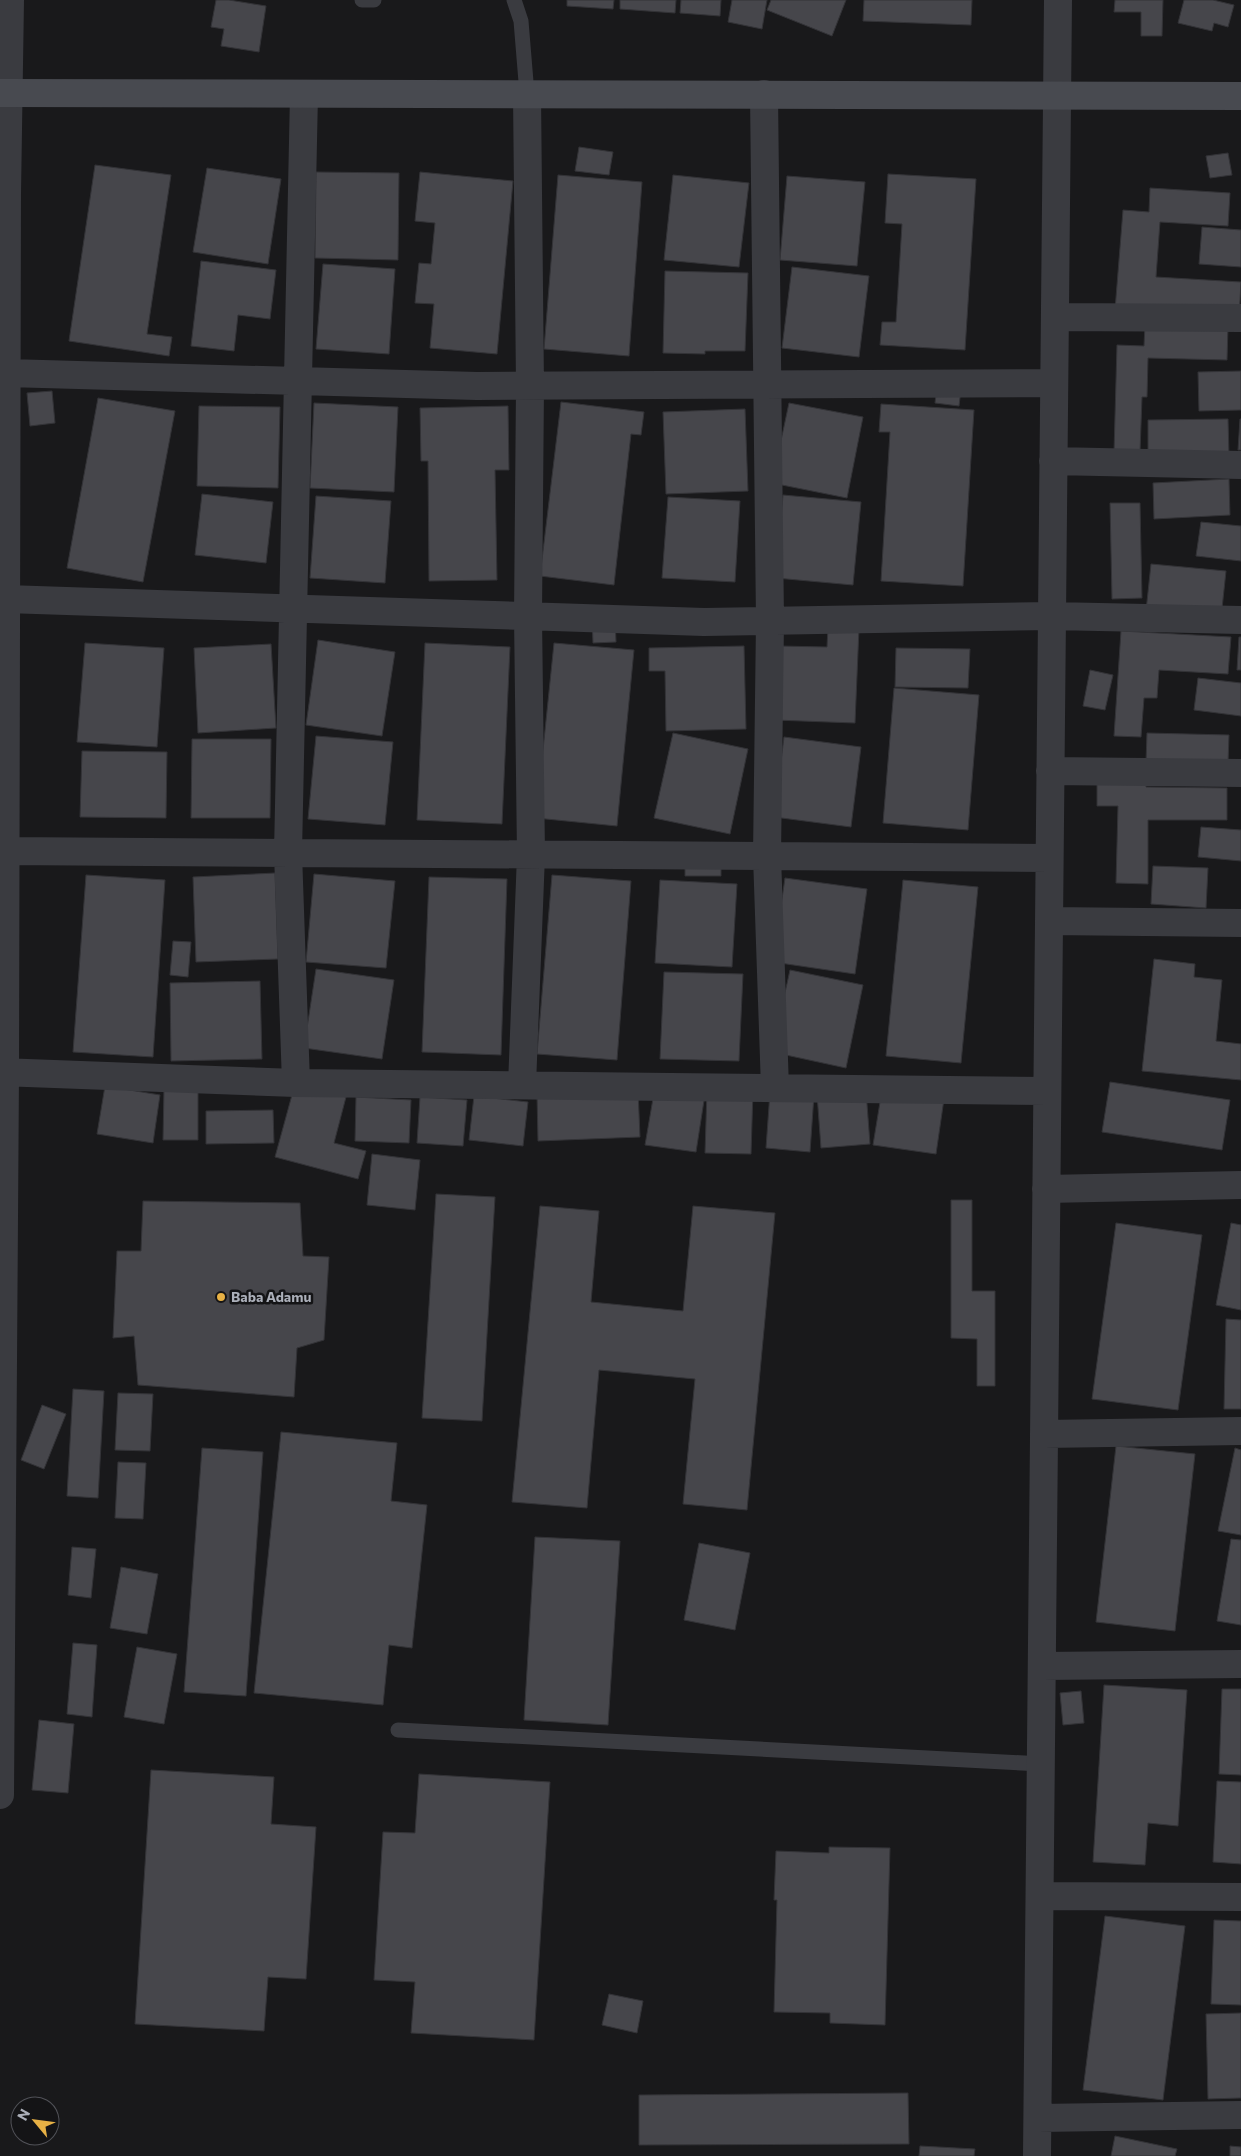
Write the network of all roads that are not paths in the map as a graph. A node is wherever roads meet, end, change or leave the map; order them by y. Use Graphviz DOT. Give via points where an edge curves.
graph roads {
  1 [pos="10,0"];
  2 [pos="362,0"];
  3 [pos="374,0"];
  4 [pos="514,0"];
  5 [pos="1058,0"];
  6 [pos="4,93"];
  7 [pos="304,94"];
  8 [pos="527,94"];
  9 [pos="764,94"];
  10 [pos="1057,94"];
  11 [pos="1241,96"];
  12 [pos="1055,316"];
  13 [pos="1241,318"];
  14 [pos="7,373"];
  15 [pos="299,381"];
  16 [pos="1054,383"];
  17 [pos="767,384"];
  18 [pos="530,386"];
  19 [pos="1053,461"];
  20 [pos="1241,464"];
  21 [pos="6,599"];
  22 [pos="292,609"];
  23 [pos="528,616"];
  24 [pos="1052,616"];
  25 [pos="1241,620"];
  26 [pos="770,622"];
  27 [pos="2,767"];
  28 [pos="1050,771"];
  29 [pos="1241,773"];
  30 [pos="5,851"];
  31 [pos="288,853"];
  32 [pos="531,855"];
  33 [pos="767,856"];
  34 [pos="1050,858"];
  35 [pos="2,902"];
  36 [pos="1049,921"];
  37 [pos="1241,923"];
  38 [pos="3,1072"];
  39 [pos="296,1083"];
  40 [pos="522,1086"];
  41 [pos="775,1088"];
  42 [pos="1047,1091"];
  43 [pos="1241,1185"];
  44 [pos="1046,1189"];
  45 [pos="2,1200"];
  46 [pos="2,1412"];
  47 [pos="1241,1432"];
  48 [pos="1044,1434"];
  49 [pos="1,1654"];
  50 [pos="1241,1664"];
  51 [pos="1042,1666"];
  52 [pos="398,1730"];
  53 [pos="1042,1764"];
  54 [pos="0,1794"];
  55 [pos="1040,1896"];
  56 [pos="1241,1897"];
  57 [pos="1241,2115"];
  58 [pos="1038,2118"];
  59 [pos="1037,2156"];
  1 -- 6 [label="street"];
  2 -- 3 [label="lane"];
  4 -- 8 [label="lane" via="521,21"];
  5 -- 10 [label="street"];
  6 -- 7 [label="street"];
  6 -- 14 [label="street"];
  7 -- 8 [label="street"];
  7 -- 15 [label="street"];
  8 -- 9 [label="street"];
  8 -- 18 [label="street"];
  9 -- 10 [label="street"];
  9 -- 17 [label="street"];
  10 -- 11 [label="street"];
  10 -- 12 [label="street"];
  12 -- 13 [label="street"];
  12 -- 16 [label="street"];
  14 -- 15 [label="street"];
  14 -- 21 [label="street"];
  15 -- 18 [label="street"];
  15 -- 22 [label="street"];
  16 -- 17 [label="street"];
  16 -- 19 [label="street"];
  17 -- 18 [label="street"];
  17 -- 26 [label="street"];
  18 -- 23 [label="street"];
  19 -- 20 [label="street"];
  19 -- 24 [label="street"];
  21 -- 22 [label="street"];
  21 -- 27 [label="street"];
  22 -- 23 [label="street"];
  22 -- 31 [label="street"];
  23 -- 26 [label="street"];
  23 -- 32 [label="street"];
  24 -- 25 [label="street"];
  24 -- 26 [label="street"];
  24 -- 28 [label="street"];
  26 -- 33 [label="street"];
  27 -- 30 [label="street"];
  28 -- 29 [label="street"];
  28 -- 34 [label="street"];
  30 -- 31 [label="street"];
  30 -- 35 [label="street"];
  31 -- 32 [label="street"];
  31 -- 39 [label="street"];
  32 -- 33 [label="street"];
  32 -- 40 [label="street"];
  33 -- 34 [label="street"];
  33 -- 41 [label="street"];
  34 -- 36 [label="street"];
  35 -- 38 [label="street"];
  36 -- 37 [label="street"];
  36 -- 42 [label="street"];
  38 -- 39 [label="street"];
  38 -- 45 [label="street"];
  39 -- 40 [label="street"];
  40 -- 41 [label="street"];
  41 -- 42 [label="street"];
  42 -- 44 [label="street"];
  43 -- 44 [label="street"];
  44 -- 48 [label="street"];
  45 -- 46 [label="street"];
  46 -- 49 [label="street"];
  47 -- 48 [label="street"];
  48 -- 51 [label="street"];
  49 -- 54 [label="street"];
  50 -- 51 [label="street"];
  51 -- 53 [label="street"];
  52 -- 53 [label="lane"];
  53 -- 55 [label="street"];
  55 -- 56 [label="street"];
  55 -- 58 [label="street"];
  57 -- 58 [label="street"];
  58 -- 59 [label="street"];
}
